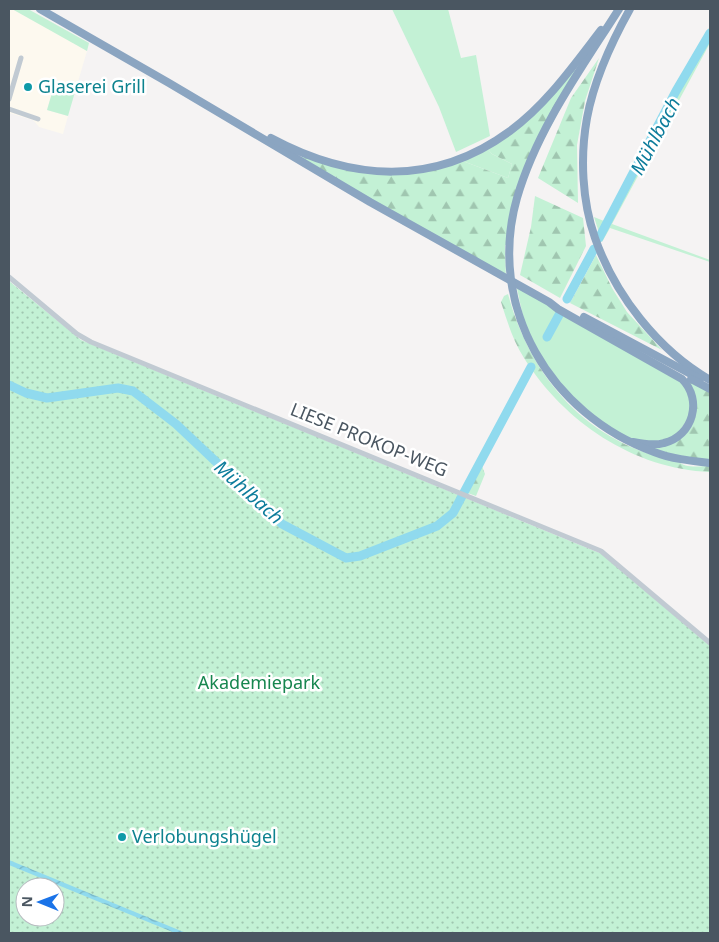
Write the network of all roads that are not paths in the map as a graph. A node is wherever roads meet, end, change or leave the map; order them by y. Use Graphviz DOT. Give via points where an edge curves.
graph roads {
  1 [pos="40,9"];
  2 [pos="618,9"];
  3 [pos="623,9"];
  4 [pos="630,9"];
  5 [pos="598,43"];
  6 [pos="21,58"];
  7 [pos="169,83"];
  8 [pos="9,99"];
  9 [pos="9,109"];
  10 [pos="38,119"];
  11 [pos="9,277"];
  12 [pos="549,302"];
  13 [pos="588,325"];
  14 [pos="710,380"];
  15 [pos="710,384"];
  16 [pos="710,389"];
  17 [pos="633,442"];
  18 [pos="710,463"];
  19 [pos="710,643"];
  1 -- 7 [label="highway"];
  2 -- 5 [label="highway"];
  2 -- 7 [label="highway" via="559,83 511,131 460,160 430,168 384,172 321,160 280,143"];
  3 -- 5 [label="highway"];
  4 -- 14 [label="highway" via="605,59 584,132 587,206 599,247 620,288 648,328 676,355"];
  5 -- 17 [label="highway" via="535,150 517,198 510,269 523,327 534,352 557,386 594,420"];
  6 -- 8 [label="street"];
  7 -- 12 [label="highway" via="370,202"];
  9 -- 10 [label="street"];
  11 -- 19 [label="street, LIESE PROKOP-WEG" via="84,338 606,554"];
  12 -- 13 [label="highway"];
  12 -- 15 [label="highway"];
  13 -- 16 [label="highway"];
  13 -- 17 [label="highway" via="678,376 691,391 693,412 679,435 660,444"];
  17 -- 18 [label="highway" via="669,457"];
}
